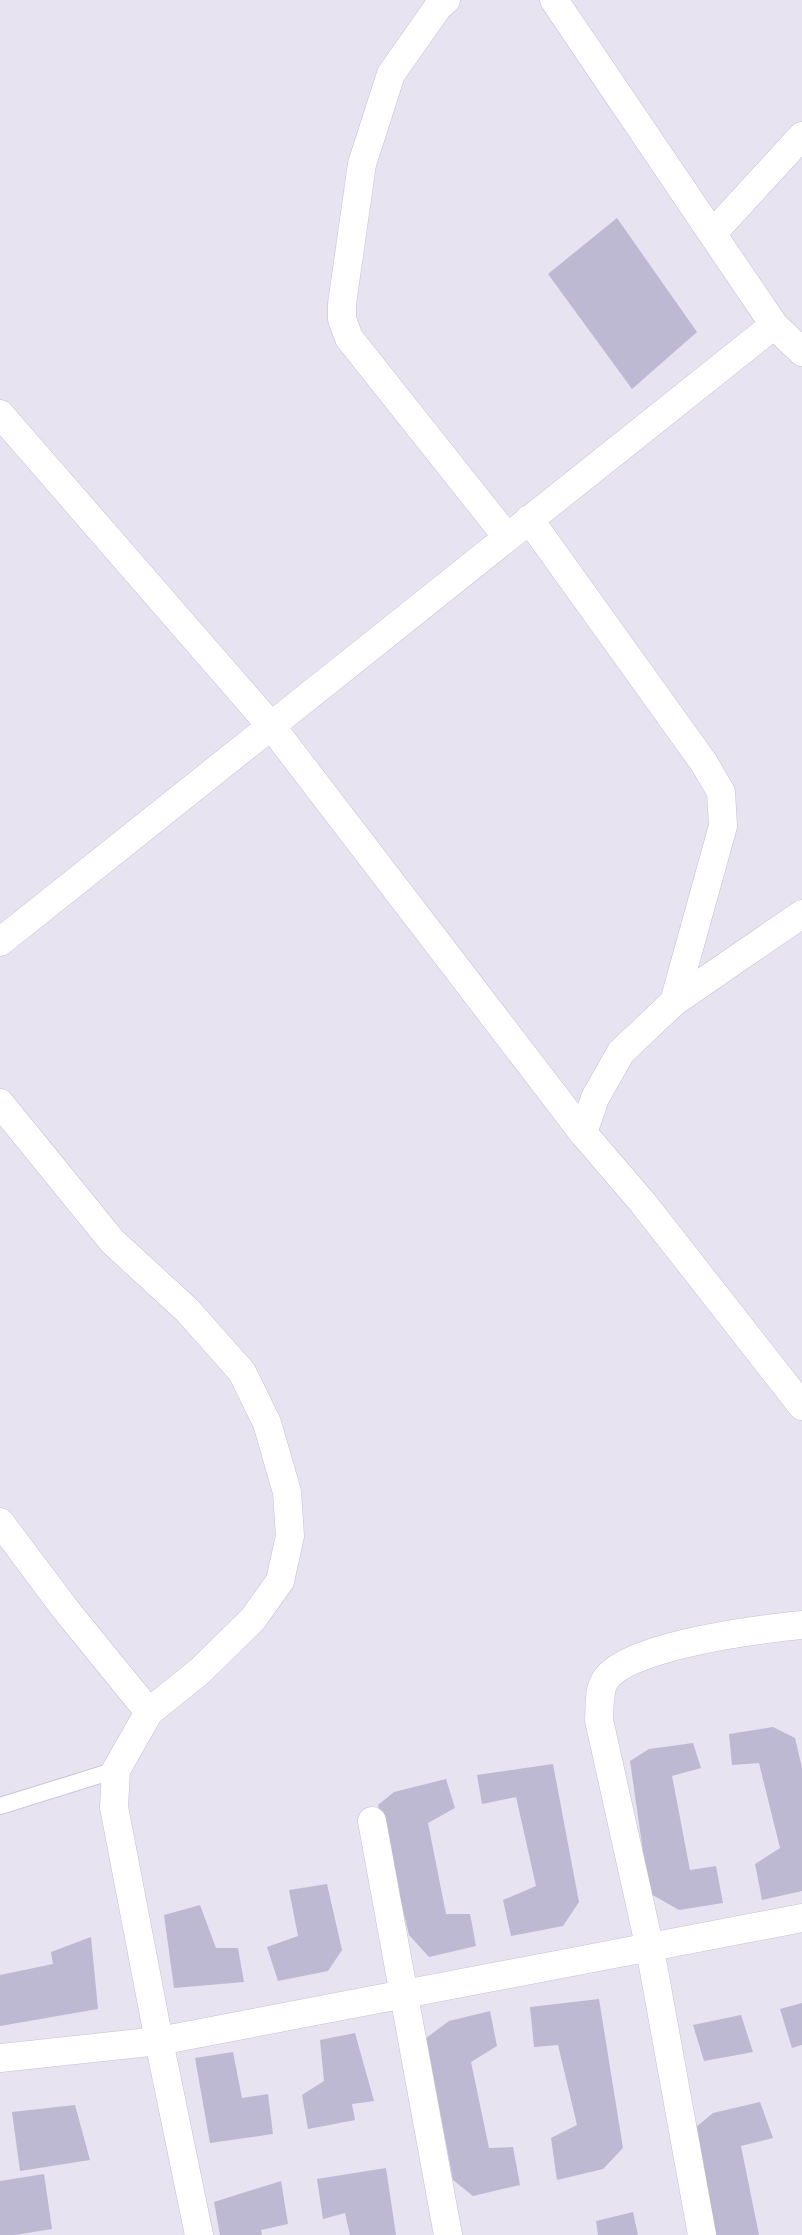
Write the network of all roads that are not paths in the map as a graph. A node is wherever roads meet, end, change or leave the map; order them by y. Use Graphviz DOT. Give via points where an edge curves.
graph roads {
  1 [pos="446,0"];
  2 [pos="558,2"];
  3 [pos="802,136"];
  4 [pos="713,232"];
  5 [pos="774,325"];
  6 [pos="802,352"];
  7 [pos="0,414"];
  8 [pos="529,519"];
  9 [pos="507,537"];
  10 [pos="272,727"];
  11 [pos="802,914"];
  12 [pos="0,942"];
  13 [pos="674,1002"];
  14 [pos="0,1103"];
  15 [pos="583,1133"];
  16 [pos="802,1406"];
  17 [pos="0,1522"];
  18 [pos="802,1625"];
  19 [pos="149,1712"];
  20 [pos="116,1770"];
  21 [pos="0,1806"];
  22 [pos="372,1821"];
  23 [pos="802,1918"];
  24 [pos="650,1949"];
  25 [pos="402,1995"];
  26 [pos="159,2041"];
  27 [pos="0,2058"];
  28 [pos="200,2235"];
  29 [pos="448,2235"];
  30 [pos="702,2235"];
  1 -- 9 [label="street" via="391,74 362,164 342,319 349,338"];
  2 -- 4 [label="street"];
  3 -- 4 [label="street"];
  4 -- 5 [label="street"];
  5 -- 6 [label="street"];
  5 -- 8 [label="street"];
  7 -- 10 [label="street"];
  8 -- 9 [label="street"];
  8 -- 13 [label="street" via="704,763 721,792 723,826"];
  9 -- 10 [label="street"];
  10 -- 12 [label="street"];
  10 -- 15 [label="street"];
  11 -- 13 [label="street"];
  13 -- 15 [label="street" via="621,1052 595,1098"];
  14 -- 19 [label="street" via="112,1240 187,1310 242,1372 267,1423 287,1492 290,1536 280,1581 253,1619 200,1671"];
  15 -- 16 [label="street" via="643,1203"];
  17 -- 19 [label="street"];
  18 -- 24 [label="street" via="746,1631 664,1650 625,1663 606,1679 600,1697 599,1720"];
  19 -- 20 [label="street"];
  20 -- 21 [label="lane"];
  20 -- 26 [label="street" via="114,1807"];
  22 -- 25 [label="street"];
  23 -- 24 [label="street"];
  24 -- 25 [label="street"];
  24 -- 30 [label="street"];
  25 -- 26 [label="street"];
  25 -- 29 [label="street"];
  26 -- 27 [label="street"];
  26 -- 28 [label="street"];
}
